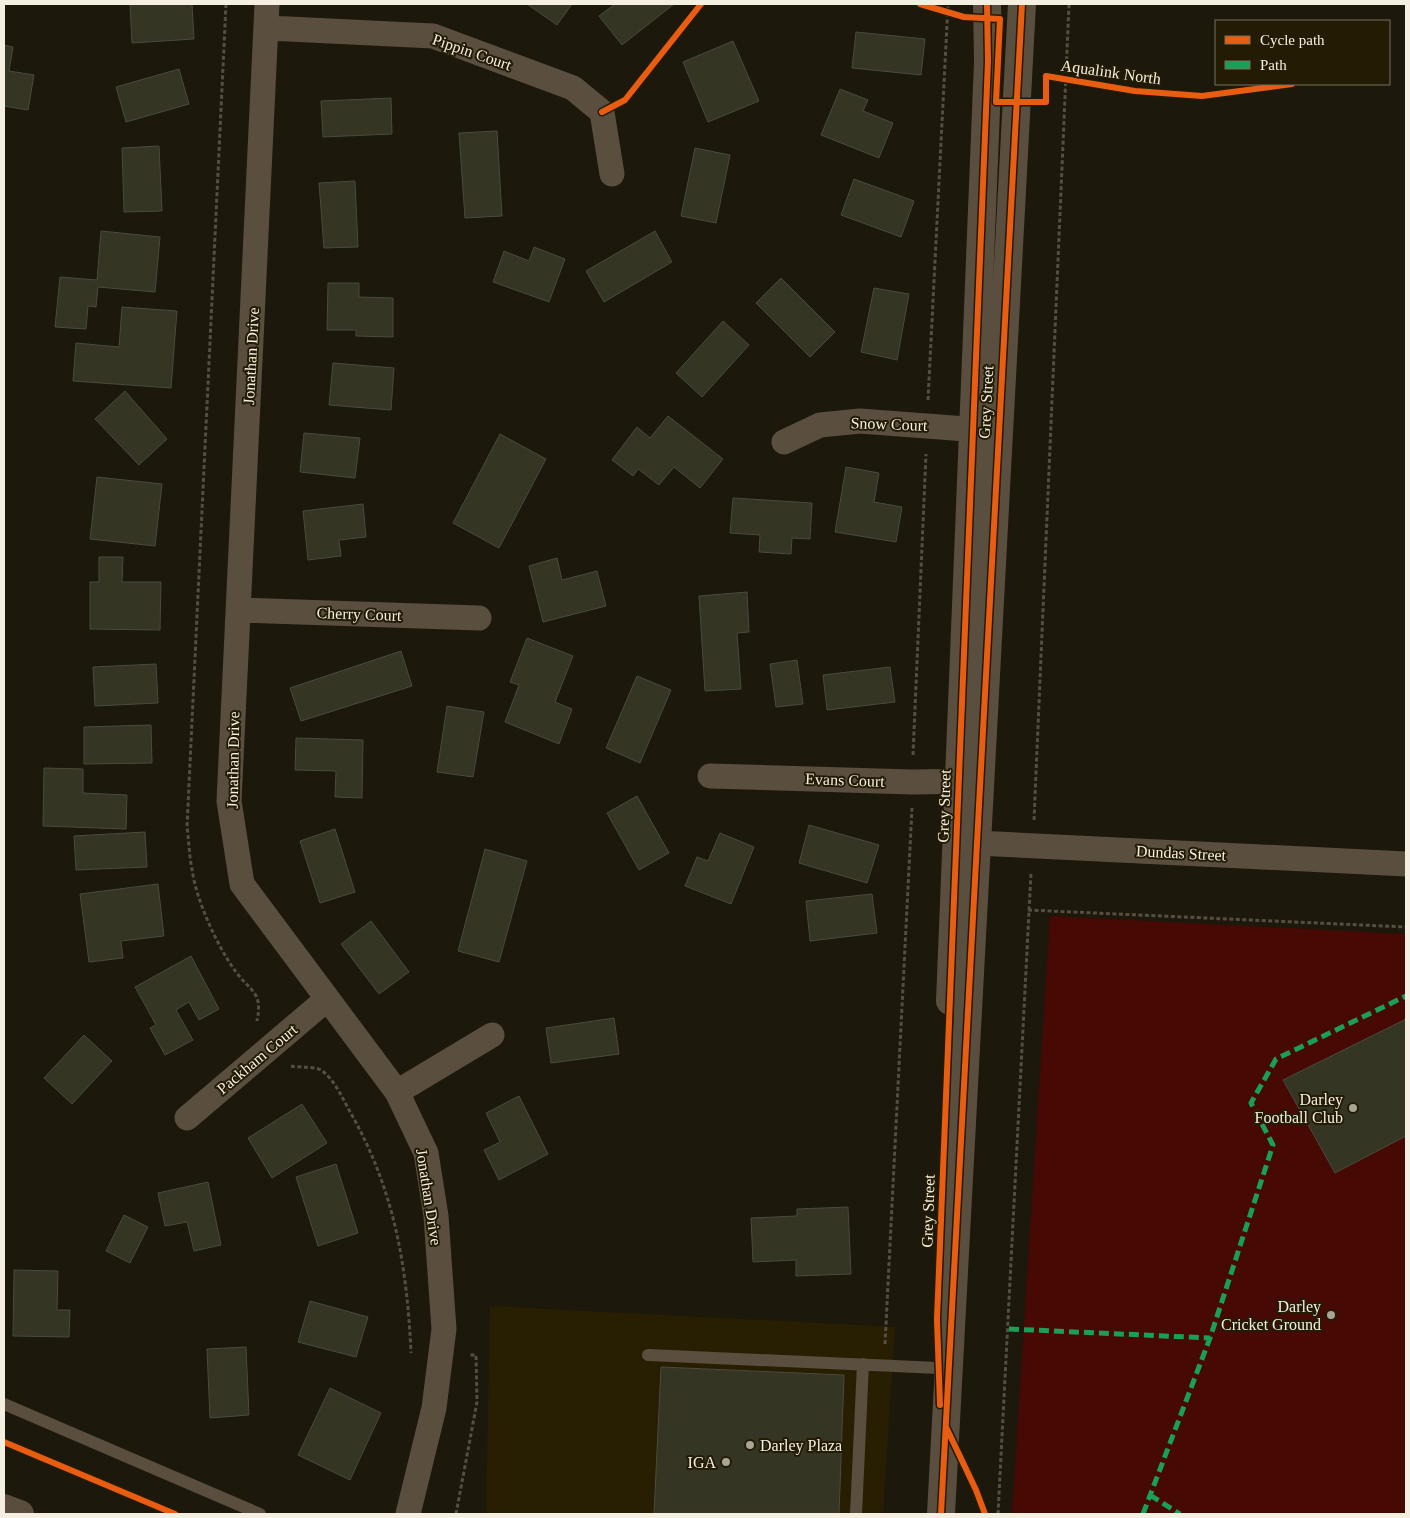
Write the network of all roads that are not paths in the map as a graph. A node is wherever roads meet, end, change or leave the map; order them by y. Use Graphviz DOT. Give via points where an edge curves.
graph roads {
  1 [pos="267,4"];
  2 [pos="1022,4"];
  3 [pos="986,11"];
  4 [pos="268,28"];
  5 [pos="612,174"];
  6 [pos="985,430"];
  7 [pos="784,442"];
  8 [pos="239,610"];
  9 [pos="479,618"];
  10 [pos="710,776"];
  11 [pos="970,780"];
  12 [pos="967,843"];
  13 [pos="1406,864"];
  14 [pos="327,999"];
  15 [pos="492,1035"];
  16 [pos="398,1092"];
  17 [pos="187,1118"];
  18 [pos="648,1355"];
  19 [pos="863,1364"];
  20 [pos="944,1368"];
  21 [pos="4,1404"];
  22 [pos="4,1508"];
  23 [pos="20,1514"];
  24 [pos="260,1514"];
  25 [pos="408,1514"];
  26 [pos="856,1514"];
  27 [pos="941,1514"];
  1 -- 4 [label="street, Jonathan Drive"];
  2 -- 6 [label="street, Grey Street"];
  3 -- 6 [label="street, Grey Street"];
  4 -- 5 [label="street, Pippin Court" via="433,36 573,88 602,112"];
  4 -- 8 [label="street, Jonathan Drive"];
  6 -- 7 [label="street, Snow Court" via="860,422 820,425"];
  6 -- 11 [label="street, Grey Street"];
  8 -- 9 [label="street, Cherry Court"];
  8 -- 14 [label="street, Jonathan Drive" via="229,801 242,884"];
  10 -- 11 [label="street, Evans Court" via="912,782"];
  11 -- 12 [label="street, Grey Street"];
  12 -- 13 [label="street, Dundas Street"];
  12 -- 20 [label="street, Grey Street" via="937,1319"];
  14 -- 16 [label="street, Jonathan Drive"];
  14 -- 17 [label="street, Packham Court"];
  15 -- 16 [label="street"];
  16 -- 25 [label="street, Jonathan Drive" via="426,1153 436,1216 444,1329 434,1408"];
  18 -- 19 [label="lane"];
  19 -- 20 [label="lane"];
  19 -- 26 [label="lane"];
  20 -- 27 [label="street, Grey Street"];
  21 -- 24 [label="lane"];
  22 -- 23 [label="main road"];
}
